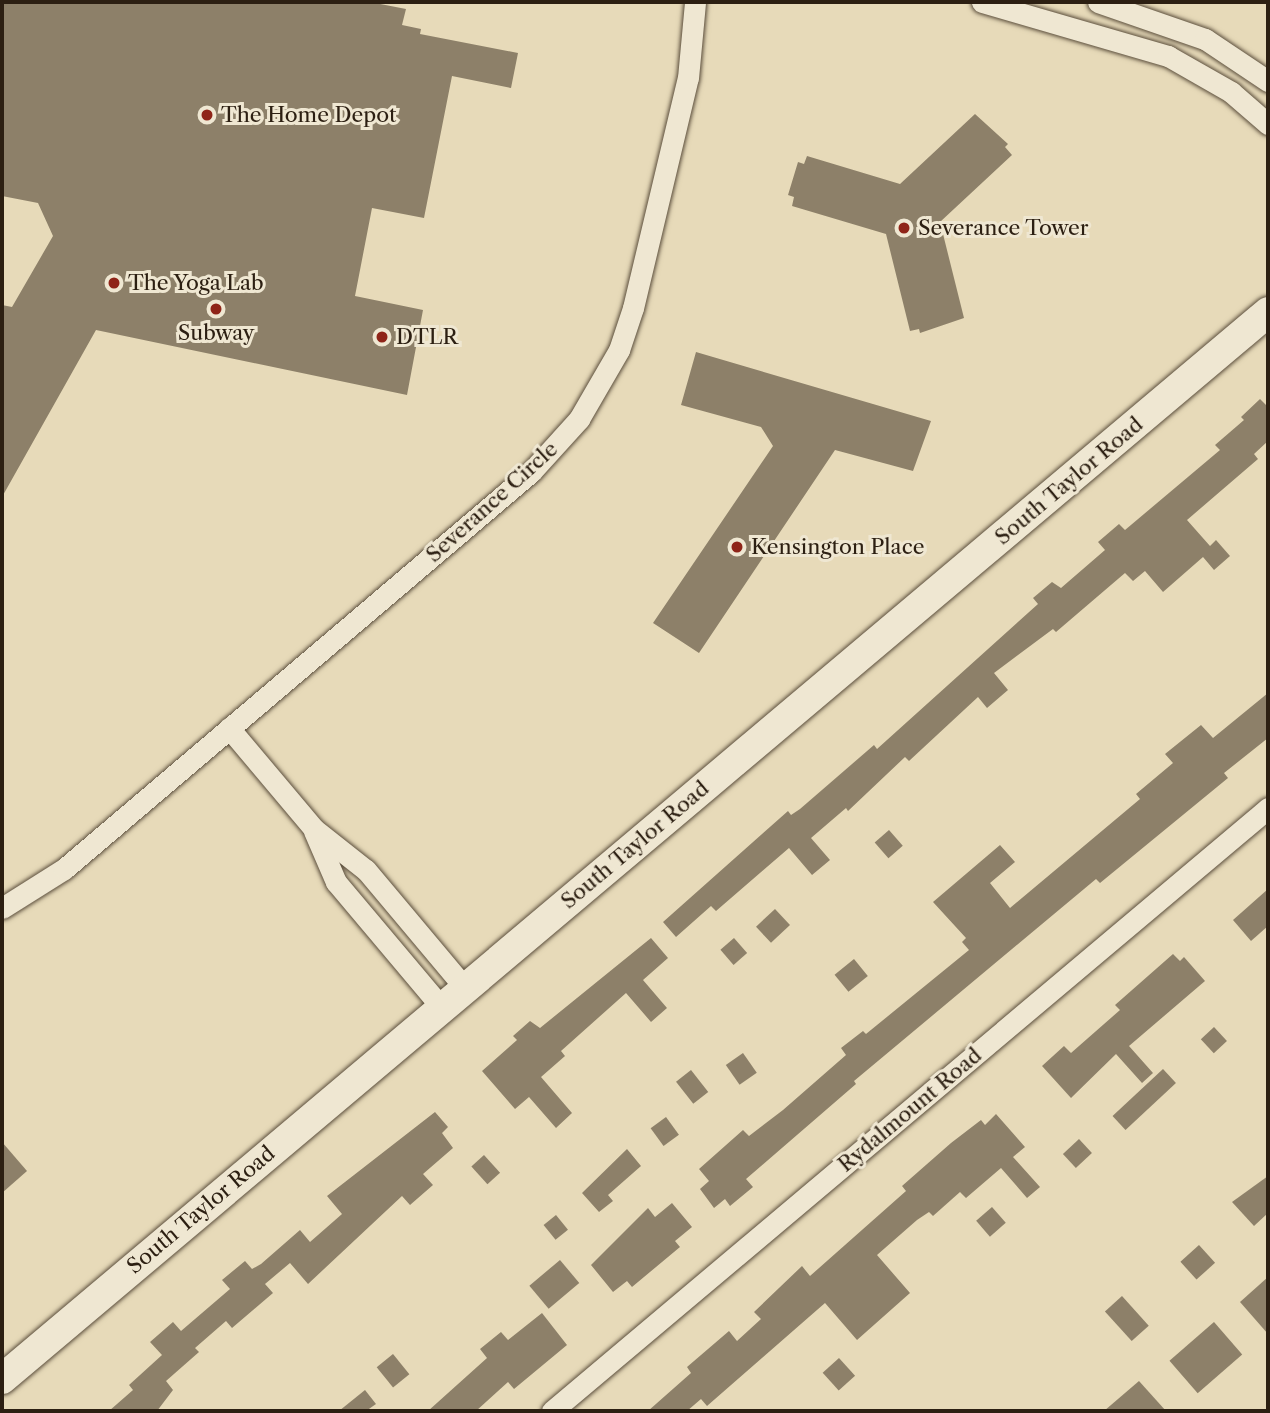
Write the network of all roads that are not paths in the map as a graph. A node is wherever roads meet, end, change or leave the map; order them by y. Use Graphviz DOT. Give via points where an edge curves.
graph roads {
  1 [pos="695,2"];
  2 [pos="982,2"];
  3 [pos="1098,2"];
  4 [pos="1268,81"];
  5 [pos="1268,124"];
  6 [pos="1268,312"];
  7 [pos="229,728"];
  8 [pos="1268,808"];
  9 [pos="314,829"];
  10 [pos="2,908"];
  11 [pos="465,988"];
  12 [pos="442,1008"];
  13 [pos="2,1379"];
  14 [pos="552,1411"];
  1 -- 7 [label="street, Severance Circle" via="688,78 633,308 600,389 538,465"];
  2 -- 5 [label="street" via="1168,56 1231,92"];
  3 -- 4 [label="street" via="1205,39"];
  6 -- 11 [label="main road, South Taylor Road"];
  7 -- 9 [label="street"];
  7 -- 10 [label="street, Severance Circle" via="64,869"];
  8 -- 14 [label="street, Rydalmount Road"];
  9 -- 11 [label="street" via="366,870"];
  9 -- 12 [label="street" via="337,882"];
  11 -- 12 [label="main road, South Taylor Road"];
  12 -- 13 [label="main road, South Taylor Road"];
}
